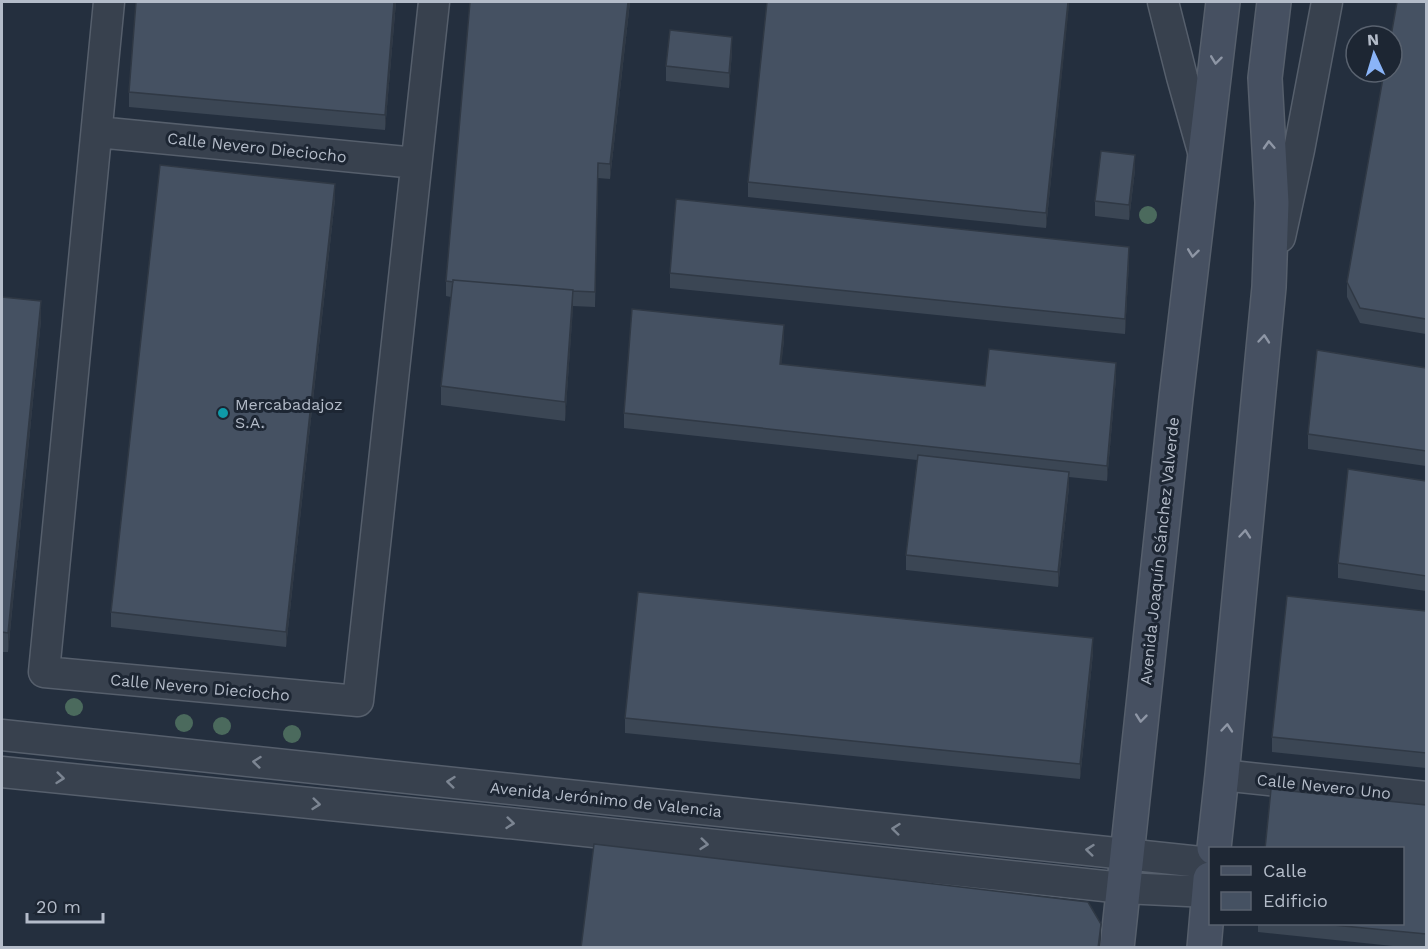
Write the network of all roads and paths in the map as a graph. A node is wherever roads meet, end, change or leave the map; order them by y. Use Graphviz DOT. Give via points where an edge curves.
graph roads {
  1 [pos="109,2"];
  2 [pos="434,2"];
  3 [pos="1163,2"];
  4 [pos="1223,2"];
  5 [pos="1274,2"];
  6 [pos="1327,2"];
  7 [pos="97,132"];
  8 [pos="1205,156"];
  9 [pos="416,163"];
  10 [pos="1269,287"];
  11 [pos="2,735"];
  12 [pos="2,772"];
  13 [pos="1222,775"];
  14 [pos="1426,797"];
  15 [pos="1214,847"];
  16 [pos="1127,854"];
  17 [pos="1209,878"];
  18 [pos="1209,878"];
  19 [pos="1123,888"];
  20 [pos="1209,890"];
  21 [pos="1117,948"];
  22 [pos="1204,948"];
  1 -- 7 [label="street, Calle Nevero Dieciocho"];
  2 -- 9 [label="street, Calle Nevero Dieciocho"];
  3 -- 8 [label="street, Avenida Joaquín Sánchez Valverde"];
  4 -- 8 [label="main road, Avenida Joaquín Sánchez Valverde, one-way"];
  10 -- 5 [label="main road, one-way" via="1272,203 1265,78"];
  6 -- 10 [label="street"];
  7 -- 9 [label="street, Calle Nevero Dieciocho"];
  7 -- 9 [label="street, Calle Nevero Dieciocho" via="44,672 358,701"];
  8 -- 16 [label="main road, Avenida Joaquín Sánchez Valverde, one-way"];
  13 -- 10 [label="main road, one-way"];
  16 -- 11 [label="street, Avenida Jerónimo de Valencia, one-way"];
  12 -- 19 [label="street, Avenida Jerónimo de Valencia, one-way"];
  13 -- 14 [label="street, Calle Nevero Uno"];
  13 -- 15 [label="main road"];
  16 -- 17 [label="street, Avenida Jerónimo de Valencia"];
  16 -- 19 [label="main road, Avenida Joaquín Sánchez Valverde"];
  18 -- 19 [label="street, Avenida Jerónimo de Valencia"];
  19 -- 21 [label="main road, Avenida Joaquín Sánchez Valverde"];
  20 -- 22 [label="main road"];
}
